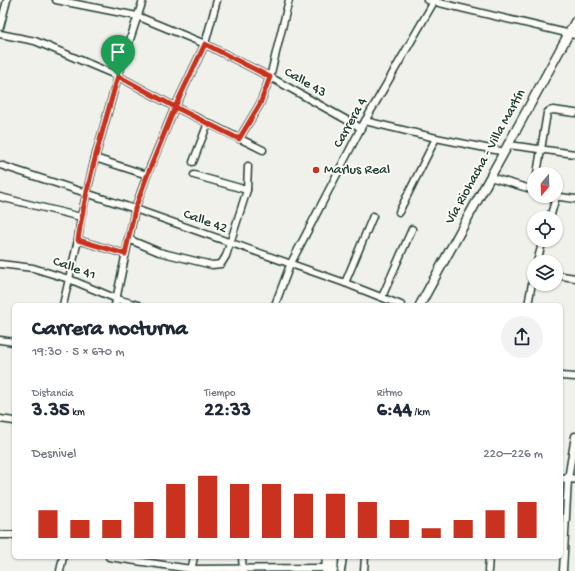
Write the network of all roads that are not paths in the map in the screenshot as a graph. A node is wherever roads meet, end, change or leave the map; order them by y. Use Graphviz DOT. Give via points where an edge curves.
graph roads {
  1 [pos="7,0"];
  2 [pos="56,0"];
  3 [pos="143,0"];
  4 [pos="217,0"];
  5 [pos="289,0"];
  6 [pos="427,0"];
  7 [pos="435,1"];
  8 [pos="137,16"];
  9 [pos="575,22"];
  10 [pos="0,27"];
  11 [pos="0,34"];
  12 [pos="572,35"];
  13 [pos="205,44"];
  14 [pos="118,76"];
  15 [pos="270,77"];
  16 [pos="175,107"];
  17 [pos="575,113"];
  18 [pos="365,121"];
  19 [pos="208,123"];
  20 [pos="360,128"];
  21 [pos="436,138"];
  22 [pos="239,139"];
  23 [pos="507,148"];
  24 [pos="540,149"];
  25 [pos="263,150"];
  26 [pos="575,154"];
  27 [pos="95,158"];
  28 [pos="193,162"];
  29 [pos="0,165"];
  30 [pos="248,166"];
  31 [pos="538,167"];
  32 [pos="194,175"];
  33 [pos="147,176"];
  34 [pos="490,177"];
  35 [pos="527,188"];
  36 [pos="246,190"];
  37 [pos="87,193"];
  38 [pos="0,197"];
  39 [pos="563,198"];
  40 [pos="575,199"];
  41 [pos="135,209"];
  42 [pos="398,212"];
  43 [pos="373,216"];
  44 [pos="81,217"];
  45 [pos="412,229"];
  46 [pos="128,239"];
  47 [pos="78,240"];
  48 [pos="230,243"];
  49 [pos="125,254"];
  50 [pos="0,264"];
  51 [pos="290,265"];
  52 [pos="563,276"];
  53 [pos="575,278"];
  54 [pos="68,279"];
  55 [pos="345,283"];
  56 [pos="531,291"];
  57 [pos="382,297"];
  58 [pos="116,302"];
  59 [pos="63,303"];
  60 [pos="276,303"];
  61 [pos="396,303"];
  62 [pos="421,303"];
  63 [pos="528,303"];
  64 [pos="0,340"];
  65 [pos="12,342"];
  66 [pos="563,376"];
  67 [pos="575,377"];
  68 [pos="0,419"];
  69 [pos="12,421"];
  70 [pos="575,436"];
  71 [pos="568,479"];
  72 [pos="12,535"];
  73 [pos="0,536"];
  74 [pos="63,559"];
  75 [pos="132,559"];
  76 [pos="194,559"];
  77 [pos="242,559"];
  78 [pos="327,559"];
  79 [pos="333,559"];
  80 [pos="343,559"];
  81 [pos="365,559"];
  82 [pos="489,559"];
  83 [pos="144,560"];
  84 [pos="191,570"];
  85 [pos="243,570"];
  86 [pos="328,570"];
  87 [pos="60,571"];
  88 [pos="342,571"];
  89 [pos="364,571"];
  90 [pos="488,571"];
  91 [pos="563,571"];
  1 -- 10 [label="street"];
  2 -- 8 [label="street, Calle 43"];
  3 -- 8 [label="street"];
  4 -- 13 [label="street"];
  5 -- 15 [label="street"];
  6 -- 7 [label="street"];
  7 -- 12 [label="street"];
  7 -- 18 [label="street, Carrera 4"];
  8 -- 13 [label="street, Calle 43"];
  8 -- 14 [label="street"];
  9 -- 12 [label="main road, Vía Riohacha - Villa Martín"];
  11 -- 14 [label="street" via="35,41"];
  12 -- 23 [label="main road, Vía Riohacha - Villa Martín"];
  13 -- 15 [label="street, Calle 43"];
  13 -- 16 [label="street"];
  14 -- 16 [label="street"];
  14 -- 27 [label="street"];
  15 -- 20 [label="street, Calle 43"];
  15 -- 22 [label="street" via="260,104"];
  16 -- 19 [label="street"];
  16 -- 33 [label="street"];
  17 -- 24 [label="street" via="553,110 547,113"];
  18 -- 20 [label="street, Carrera 4"];
  18 -- 21 [label="street"];
  19 -- 22 [label="street"];
  19 -- 28 [label="street"];
  20 -- 51 [label="street, Carrera 4"];
  21 -- 23 [label="street"];
  21 -- 42 [label="street"];
  22 -- 25 [label="street"];
  23 -- 24 [label="street"];
  23 -- 34 [label="main road, Vía Riohacha - Villa Martín"];
  24 -- 26 [label="street"];
  24 -- 31 [label="street"];
  27 -- 33 [label="street"];
  27 -- 37 [label="street"];
  29 -- 37 [label="street, Calle 42"];
  30 -- 36 [label="street"];
  32 -- 36 [label="street"];
  33 -- 41 [label="street"];
  34 -- 35 [label="street"];
  34 -- 62 [label="main road, Vía Riohacha - Villa Martín"];
  36 -- 48 [label="street"];
  37 -- 41 [label="street, Calle 42"];
  37 -- 44 [label="street"];
  38 -- 44 [label="street"];
  39 -- 40 [label="street"];
  41 -- 46 [label="street"];
  41 -- 48 [label="street, Calle 42"];
  43 -- 55 [label="street"];
  44 -- 47 [label="street"];
  45 -- 57 [label="street"];
  46 -- 48 [label="street" via="159,252 212,265 221,264"];
  46 -- 49 [label="street"];
  47 -- 49 [label="street"];
  47 -- 54 [label="street"];
  48 -- 51 [label="street, Calle 42"];
  49 -- 58 [label="street"];
  50 -- 54 [label="street, Calle 41" via="33,268"];
  51 -- 55 [label="street, Calle 42"];
  51 -- 60 [label="street, Carrera 4"];
  52 -- 53 [label="street"];
  54 -- 58 [label="street, Calle 41"];
  54 -- 59 [label="street"];
  55 -- 57 [label="street, Calle 42"];
  56 -- 63 [label="street"];
  57 -- 61 [label="street, Calle 42"];
  64 -- 65 [label="street"];
  66 -- 67 [label="street"];
  68 -- 69 [label="street"];
  70 -- 71 [label="street"];
  71 -- 91 [label="street"];
  72 -- 73 [label="street"];
  74 -- 87 [label="street"];
  75 -- 83 [label="street"];
  76 -- 84 [label="street"];
  77 -- 85 [label="street"];
  78 -- 86 [label="main road"];
  79 -- 86 [label="main road"];
  80 -- 88 [label="street"];
  81 -- 89 [label="street"];
  82 -- 90 [label="street"];
  83 -- 84 [label="street"];
  84 -- 85 [label="street"];
  85 -- 86 [label="street"];
}
